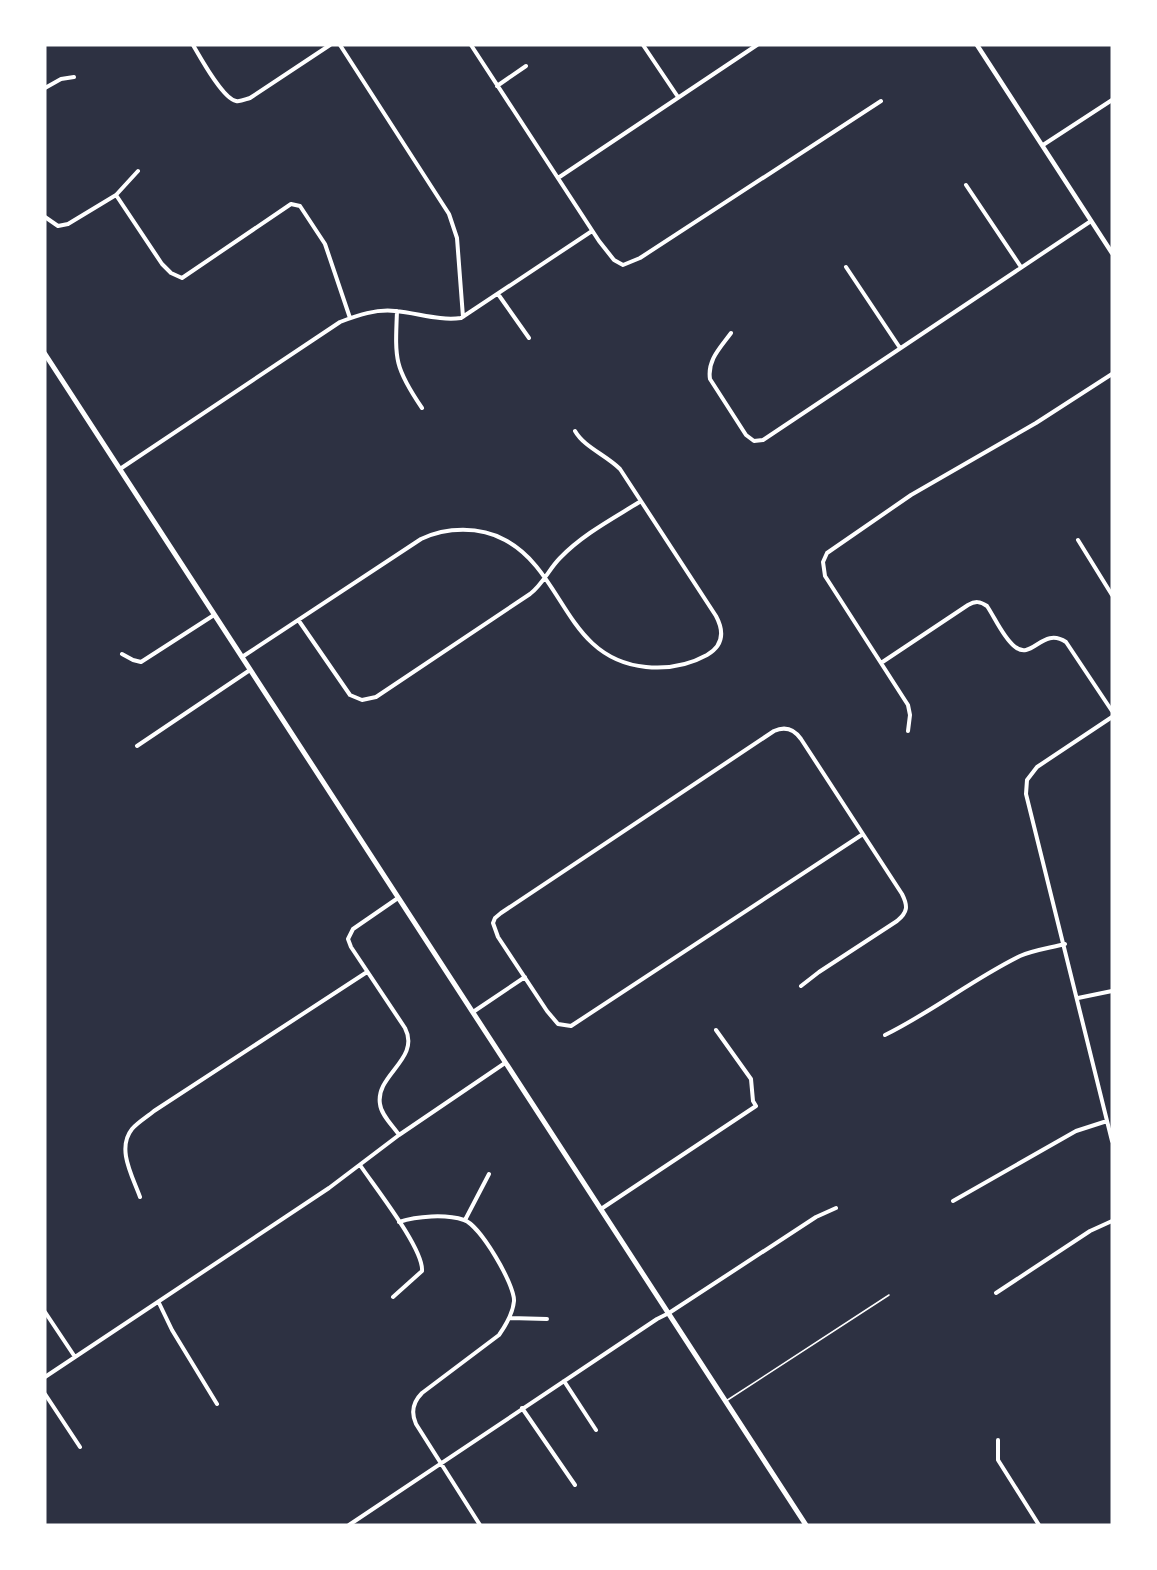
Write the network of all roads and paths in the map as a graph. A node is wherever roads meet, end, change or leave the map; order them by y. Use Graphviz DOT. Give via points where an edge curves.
graph roads {
  1 [pos="193,45"];
  2 [pos="330,45"];
  3 [pos="340,45"];
  4 [pos="471,45"];
  5 [pos="643,45"];
  6 [pos="757,45"];
  7 [pos="977,45"];
  8 [pos="526,66"];
  9 [pos="74,77"];
  10 [pos="497,86"];
  11 [pos="45,88"];
  12 [pos="678,97"];
  13 [pos="1112,100"];
  14 [pos="882,101"];
  15 [pos="1043,145"];
  16 [pos="138,171"];
  17 [pos="558,178"];
  18 [pos="966,185"];
  19 [pos="116,195"];
  20 [pos="45,217"];
  21 [pos="1091,221"];
  22 [pos="592,231"];
  23 [pos="1112,253"];
  24 [pos="846,267"];
  25 [pos="1021,267"];
  26 [pos="498,294"];
  27 [pos="397,311"];
  28 [pos="463,317"];
  29 [pos="350,318"];
  30 [pos="731,333"];
  31 [pos="529,338"];
  32 [pos="900,348"];
  33 [pos="45,354"];
  34 [pos="1112,374"];
  35 [pos="422,408"];
  36 [pos="575,431"];
  37 [pos="120,469"];
  38 [pos="641,501"];
  39 [pos="1077,540"];
  40 [pos="544,578"];
  41 [pos="1112,596"];
  42 [pos="214,615"];
  43 [pos="299,621"];
  44 [pos="122,654"];
  45 [pos="242,657"];
  46 [pos="881,663"];
  47 [pos="250,670"];
  48 [pos="1112,711"];
  49 [pos="1112,717"];
  50 [pos="908,730"];
  51 [pos="137,746"];
  52 [pos="863,834"];
  53 [pos="398,898"];
  54 [pos="1065,944"];
  55 [pos="367,972"];
  56 [pos="525,977"];
  57 [pos="801,986"];
  58 [pos="1112,991"];
  59 [pos="1078,998"];
  60 [pos="473,1012"];
  61 [pos="716,1030"];
  62 [pos="885,1035"];
  63 [pos="505,1063"];
  64 [pos="1107,1121"];
  65 [pos="399,1135"];
  66 [pos="1112,1141"];
  67 [pos="360,1165"];
  68 [pos="489,1174"];
  69 [pos="140,1197"];
  70 [pos="953,1201"];
  71 [pos="836,1208"];
  72 [pos="600,1210"];
  73 [pos="465,1220"];
  74 [pos="1112,1221"];
  75 [pos="399,1222"];
  76 [pos="996,1293"];
  77 [pos="889,1295"];
  78 [pos="393,1297"];
  79 [pos="159,1303"];
  80 [pos="45,1312"];
  81 [pos="669,1313"];
  82 [pos="510,1318"];
  83 [pos="548,1319"];
  84 [pos="75,1357"];
  85 [pos="45,1377"];
  86 [pos="564,1381"];
  87 [pos="45,1394"];
  88 [pos="726,1401"];
  89 [pos="217,1404"];
  90 [pos="522,1408"];
  91 [pos="596,1430"];
  92 [pos="998,1440"];
  93 [pos="80,1447"];
  94 [pos="440,1463"];
  95 [pos="575,1485"];
  96 [pos="349,1525"];
  97 [pos="480,1525"];
  98 [pos="806,1525"];
  99 [pos="1039,1525"];
  1 -- 2 [label="street" via="234,101 250,98"];
  3 -- 28 [label="street" via="449,213 457,238"];
  4 -- 10 [label="street"];
  5 -- 12 [label="street"];
  6 -- 12 [label="street"];
  7 -- 15 [label="street"];
  8 -- 10 [label="street"];
  9 -- 11 [label="street"];
  10 -- 17 [label="street"];
  12 -- 17 [label="street"];
  13 -- 15 [label="street"];
  14 -- 22 [label="street" via="640,258 622,265 607,253"];
  15 -- 21 [label="street"];
  16 -- 19 [label="street"];
  17 -- 22 [label="street"];
  18 -- 25 [label="street"];
  19 -- 20 [label="street" via="62,226"];
  19 -- 29 [label="street" via="162,264 182,278 296,204 303,208 325,244"];
  21 -- 23 [label="street"];
  21 -- 25 [label="street"];
  22 -- 26 [label="street"];
  24 -- 32 [label="street"];
  25 -- 32 [label="street"];
  26 -- 28 [label="street"];
  26 -- 31 [label="street"];
  27 -- 28 [label="street" via="441,319"];
  27 -- 29 [label="street"];
  27 -- 35 [label="street" via="397,364"];
  29 -- 37 [label="street"];
  30 -- 32 [label="street" via="712,360 710,378 741,428 754,441 768,437"];
  33 -- 37 [label="main road"];
  34 -- 46 [label="street" via="911,495 827,553 825,576"];
  36 -- 38 [label="street" via="582,441 620,469"];
  37 -- 42 [label="main road"];
  38 -- 40 [label="street" via="579,542"];
  38 -- 40 [label="street" via="716,616 722,639 710,653 680,665 654,668 626,664 586,638"];
  39 -- 41 [label="street"];
  40 -- 43 [label="street" via="527,555 504,539 481,531 454,530 421,539"];
  40 -- 43 [label="street" via="521,600 368,699 350,694"];
  42 -- 44 [label="street" via="141,662"];
  42 -- 45 [label="main road"];
  43 -- 45 [label="street"];
  45 -- 47 [label="main road"];
  46 -- 48 [label="street" via="968,605 982,602 1018,650 1028,650 1056,636 1066,642"];
  46 -- 50 [label="street" via="908,705"];
  47 -- 51 [label="street"];
  47 -- 53 [label="main road"];
  49 -- 54 [label="street" via="1037,767 1026,784"];
  52 -- 56 [label="street" via="577,1023 558,1024"];
  52 -- 56 [label="street" via="801,739 786,728 774,731 501,913 493,922 498,937"];
  52 -- 57 [label="street" via="902,894 907,910 897,921"];
  53 -- 55 [label="street" via="350,932 351,947"];
  53 -- 60 [label="main road"];
  54 -- 59 [label="street"];
  54 -- 62 [label="street" via="1021,956"];
  55 -- 65 [label="street" via="409,1038 408,1048 379,1100"];
  55 -- 69 [label="street" via="133,1127 126,1142 126,1154"];
  56 -- 60 [label="street"];
  58 -- 59 [label="street"];
  59 -- 64 [label="street"];
  60 -- 63 [label="main road"];
  61 -- 72 [label="street" via="751,1079 756,1106"];
  63 -- 65 [label="street"];
  63 -- 72 [label="main road"];
  64 -- 66 [label="street"];
  64 -- 70 [label="street" via="1076,1131"];
  65 -- 67 [label="street"];
  67 -- 75 [label="street"];
  67 -- 79 [label="street"];
  68 -- 73 [label="street"];
  71 -- 81 [label="street" via="816,1217"];
  72 -- 81 [label="main road"];
  73 -- 75 [label="street" via="426,1218"];
  73 -- 82 [label="street" via="479,1233 513,1290"];
  74 -- 76 [label="street" via="1090,1231"];
  75 -- 78 [label="street" via="423,1267"];
  77 -- 88 [label="lane"];
  79 -- 84 [label="street"];
  79 -- 89 [label="street"];
  80 -- 84 [label="street"];
  81 -- 86 [label="street"];
  81 -- 88 [label="main road"];
  82 -- 83 [label="street"];
  82 -- 94 [label="street" via="495,1339 415,1402 416,1424"];
  84 -- 85 [label="street"];
  86 -- 90 [label="street"];
  86 -- 91 [label="street"];
  87 -- 93 [label="street"];
  88 -- 98 [label="main road"];
  90 -- 94 [label="street"];
  90 -- 95 [label="street"];
  92 -- 99 [label="street" via="998,1460"];
  94 -- 96 [label="street"];
  94 -- 97 [label="street"];
}
